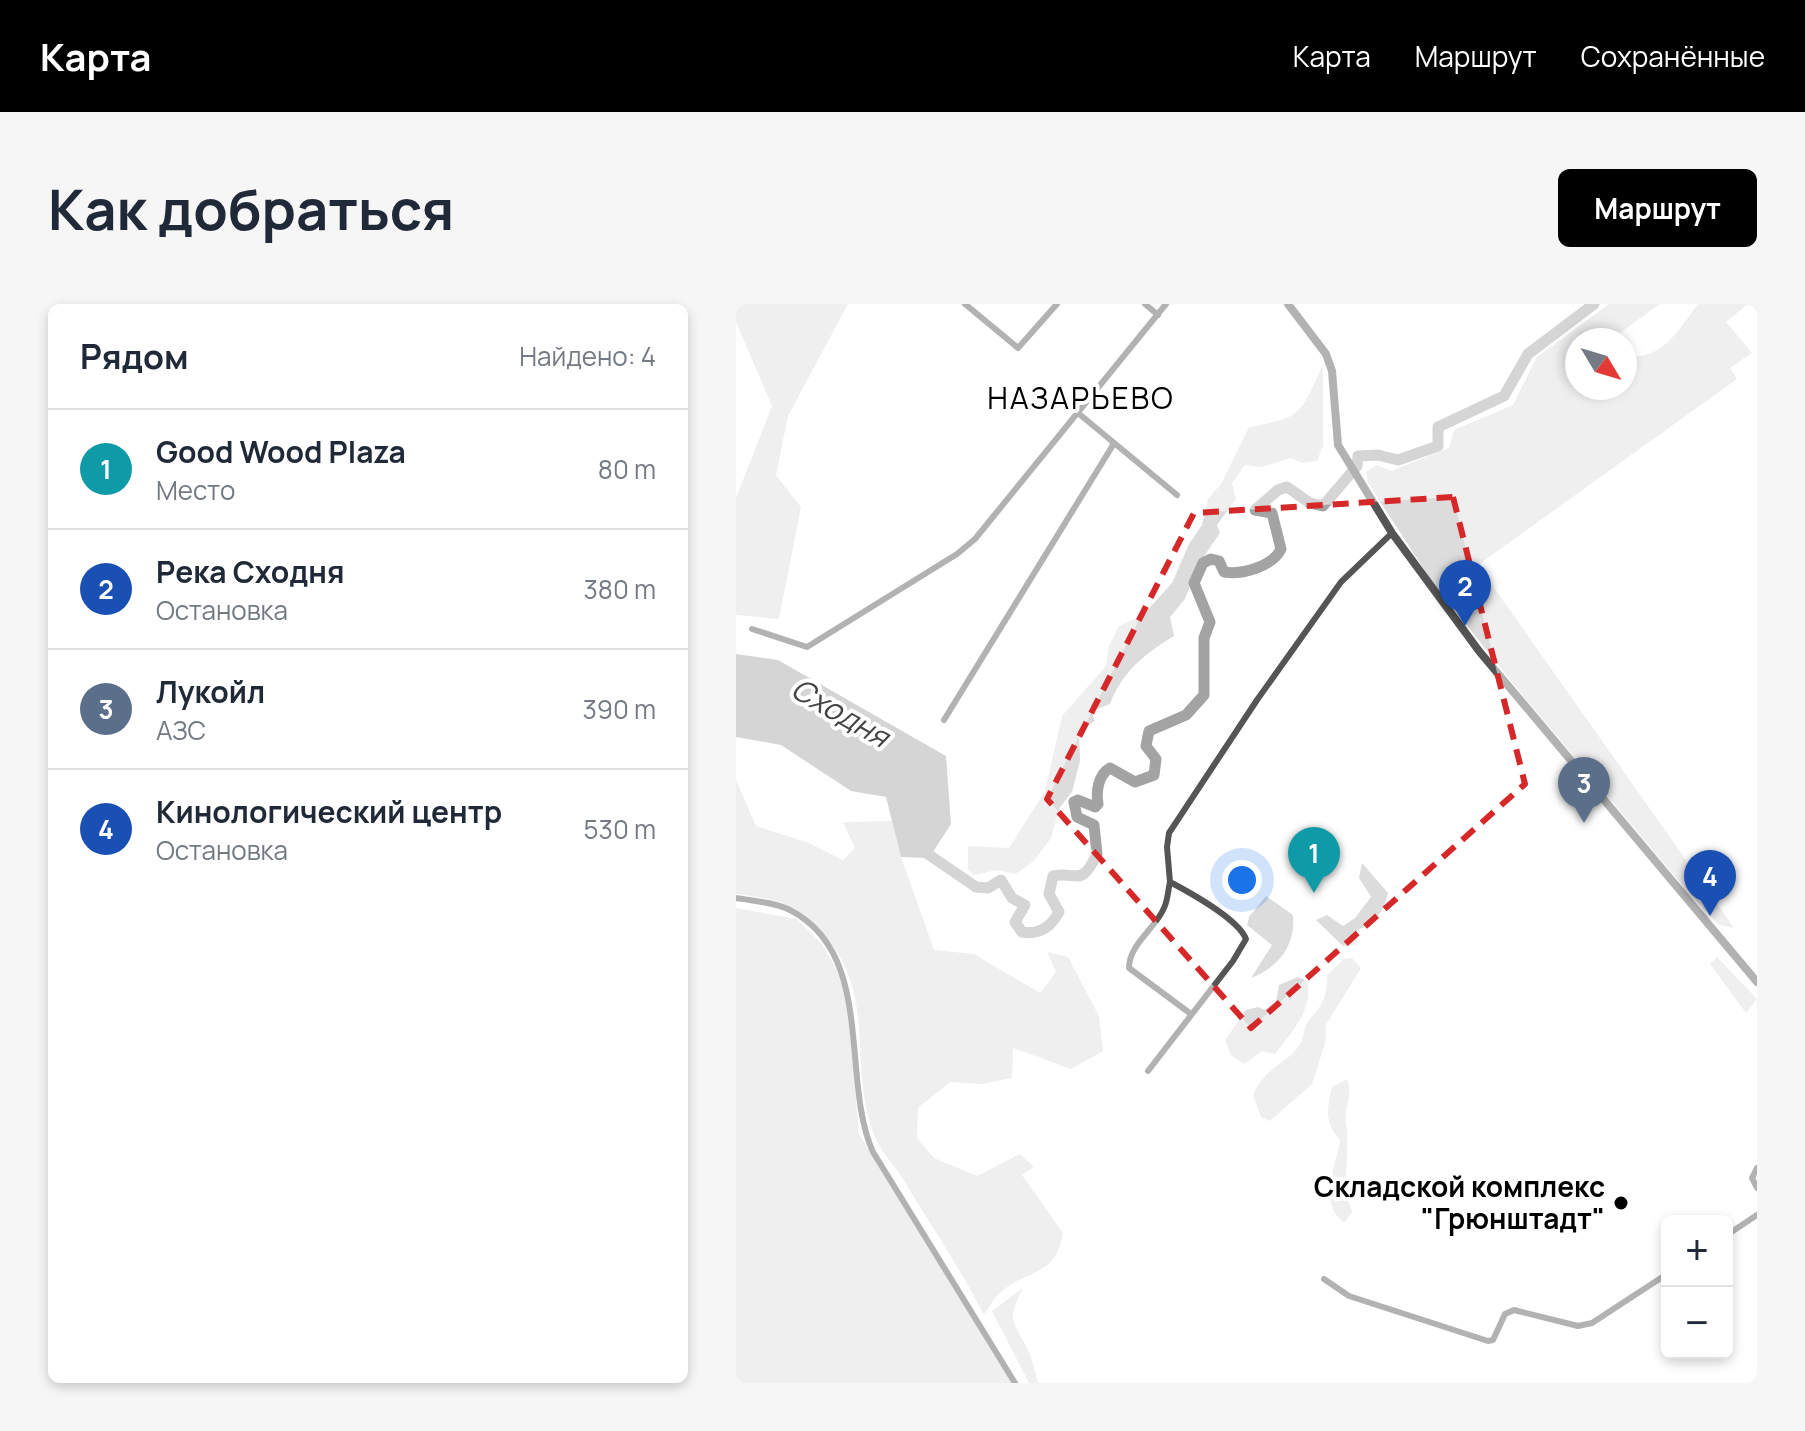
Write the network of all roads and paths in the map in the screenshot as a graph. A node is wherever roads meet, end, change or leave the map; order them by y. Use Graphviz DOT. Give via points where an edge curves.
graph roads {
  1 [pos="965,304"];
  2 [pos="1057,304"];
  3 [pos="1145,304"];
  4 [pos="1166,304"];
  5 [pos="1288,304"];
  6 [pos="1158,315"];
  7 [pos="1078,413"];
  8 [pos="1113,445"];
  9 [pos="1177,495"];
  10 [pos="1392,533"];
  11 [pos="752,629"];
  12 [pos="944,720"];
  13 [pos="1170,882"];
  14 [pos="736,898"];
  15 [pos="1757,982"];
  16 [pos="1191,1014"];
  17 [pos="1148,1071"];
  18 [pos="1757,1168"];
  19 [pos="1757,1188"];
  20 [pos="1757,1215"];
  21 [pos="1733,1231"];
  22 [pos="1661,1278"];
  23 [pos="1324,1279"];
  24 [pos="1015,1383"];
  1 -- 2 [label="street" via="1018,348"];
  3 -- 6 [label="street"];
  4 -- 6 [label="street"];
  5 -- 10 [label="street" via="1318,340 1332,371 1334,428 1349,467"];
  6 -- 7 [label="street"];
  7 -- 8 [label="street"];
  7 -- 11 [label="street" via="957,554 807,647"];
  8 -- 9 [label="street"];
  8 -- 12 [label="street"];
  10 -- 13 [label="street" via="1341,582 1186,804 1169,833"];
  10 -- 15 [label="street" via="1495,672"];
  13 -- 16 [label="street" via="1164,909 1139,942 1129,968"];
  13 -- 16 [label="street" via="1246,939"];
  14 -- 24 [label="street" via="789,910 833,956 849,994 862,1128"];
  16 -- 17 [label="street"];
  18 -- 19 [label="street" via="1752,1178"];
  20 -- 21 [label="street"];
  22 -- 23 [label="street" via="1592,1323 1578,1326 1514,1310 1505,1314 1488,1341 1349,1296"];
}
